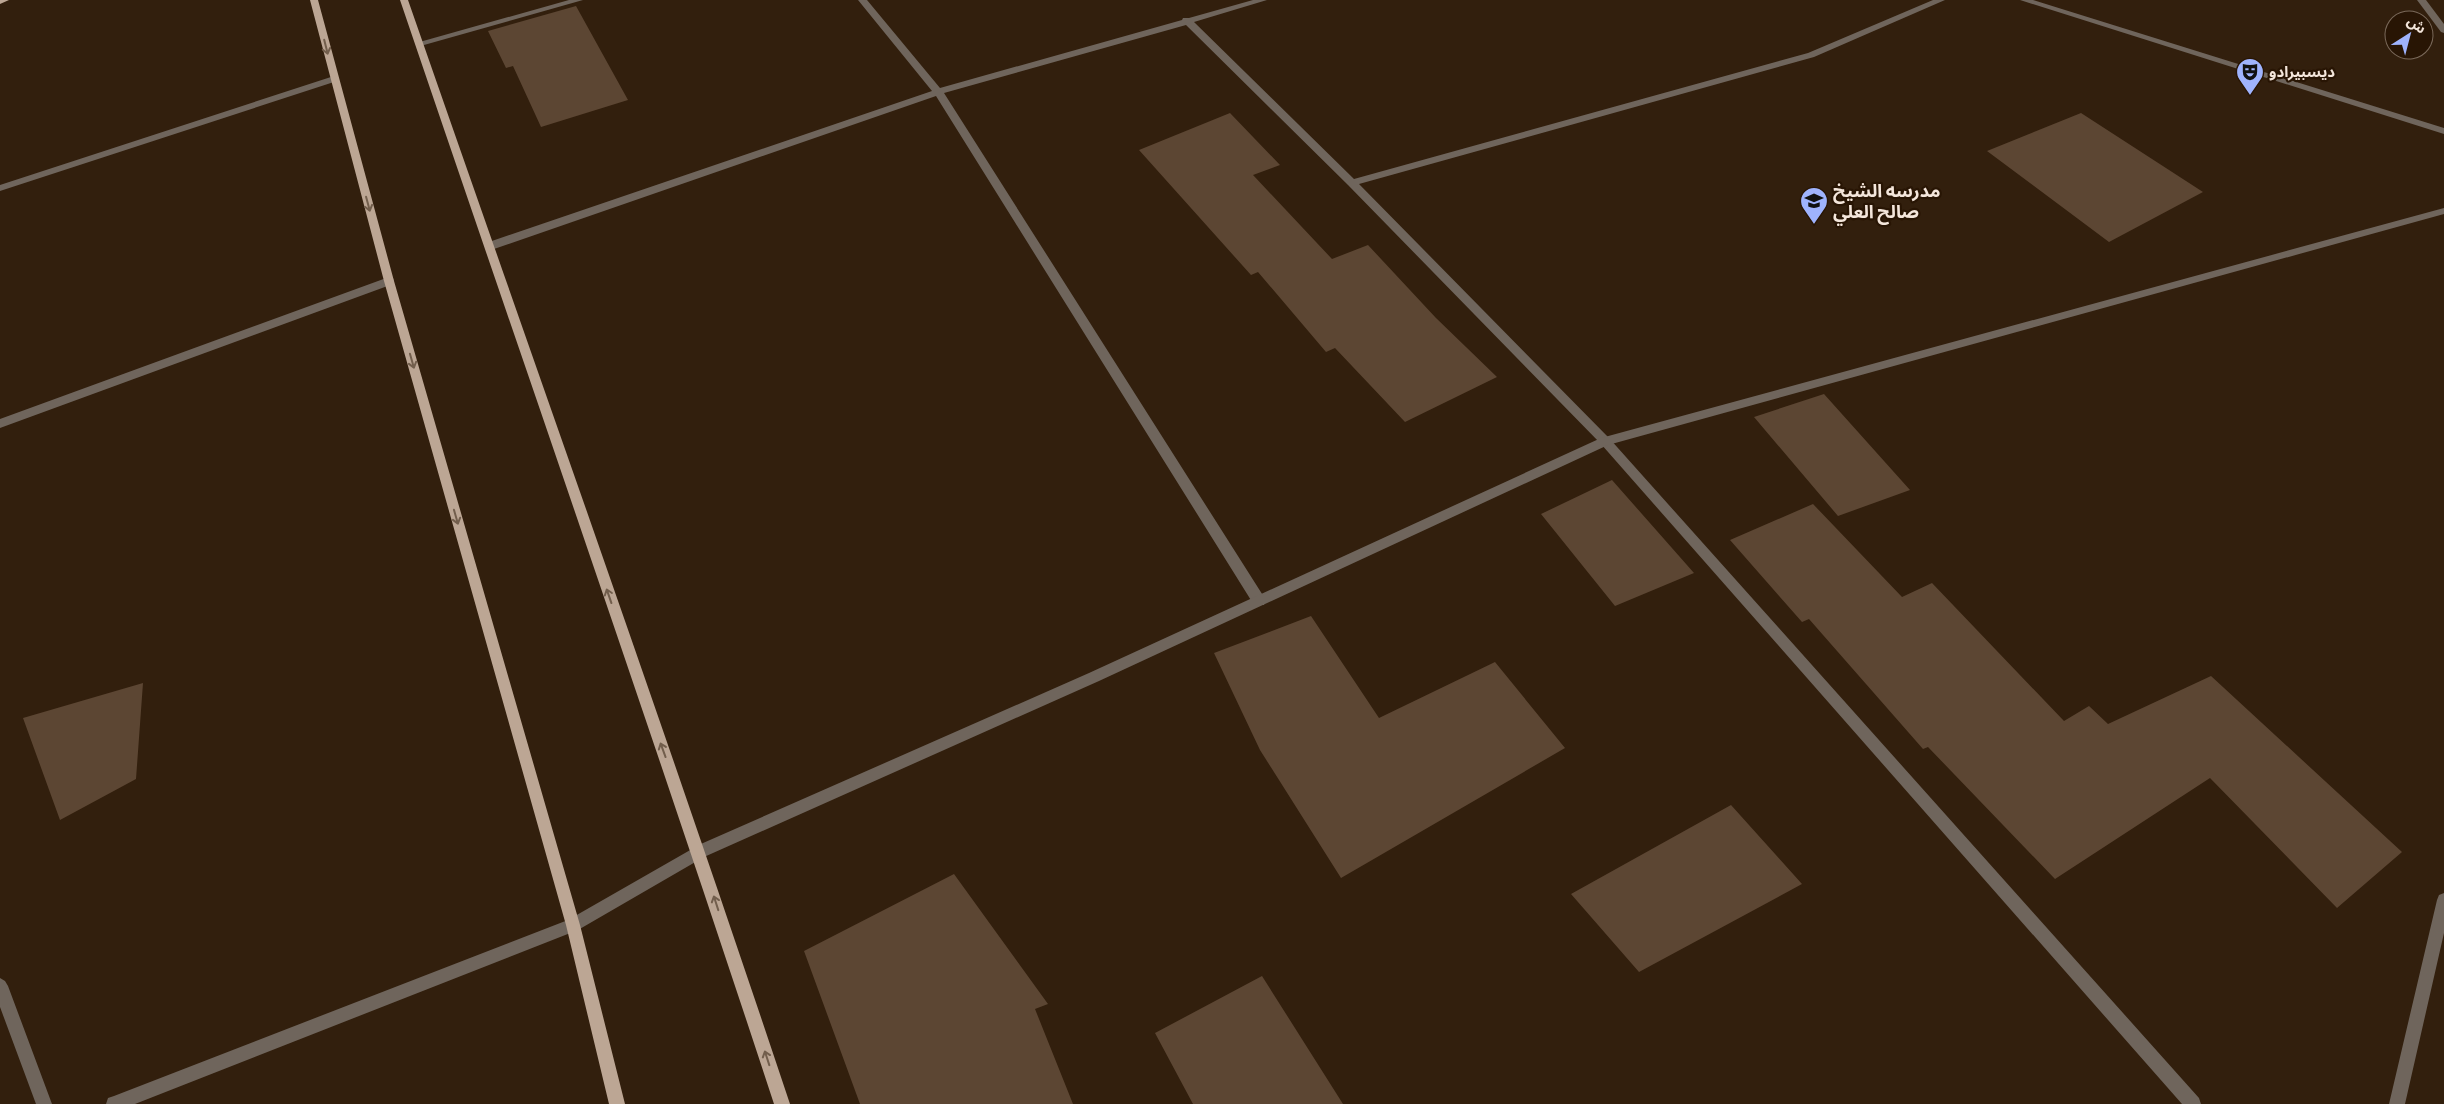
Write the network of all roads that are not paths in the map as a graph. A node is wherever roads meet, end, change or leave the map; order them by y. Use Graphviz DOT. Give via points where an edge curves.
graph roads {
  1 [pos="5,0"];
  2 [pos="314,0"];
  3 [pos="404,0"];
  4 [pos="579,0"];
  5 [pos="862,0"];
  6 [pos="1263,0"];
  7 [pos="1941,0"];
  8 [pos="2024,0"];
  9 [pos="2421,0"];
  10 [pos="0,1"];
  11 [pos="1186,20"];
  12 [pos="2444,30"];
  13 [pos="421,43"];
  14 [pos="334,79"];
  15 [pos="938,92"];
  16 [pos="2444,131"];
  17 [pos="1352,183"];
  18 [pos="0,188"];
  19 [pos="2444,211"];
  20 [pos="490,246"];
  21 [pos="389,281"];
  22 [pos="0,424"];
  23 [pos="1605,441"];
  24 [pos="1259,601"];
  25 [pos="699,852"];
  26 [pos="2444,900"];
  27 [pos="573,925"];
  28 [pos="0,986"];
  29 [pos="44,1104"];
  30 [pos="114,1104"];
  31 [pos="617,1104"];
  32 [pos="782,1104"];
  33 [pos="2193,1104"];
  34 [pos="2397,1104"];
  1 -- 10 [label="main road"];
  2 -- 14 [label="main road, one-way"];
  3 -- 13 [label="main road"];
  4 -- 13 [label="street"];
  5 -- 15 [label="street"];
  6 -- 11 [label="street"];
  7 -- 17 [label="street" via="1811,55"];
  8 -- 16 [label="street"];
  9 -- 12 [label="street"];
  11 -- 15 [label="street"];
  11 -- 17 [label="street"];
  13 -- 20 [label="main road"];
  14 -- 18 [label="street"];
  14 -- 21 [label="main road, one-way"];
  15 -- 20 [label="street"];
  15 -- 24 [label="street"];
  17 -- 23 [label="street"];
  19 -- 23 [label="street"];
  25 -- 20 [label="main road, one-way"];
  21 -- 22 [label="street"];
  21 -- 27 [label="main road, one-way"];
  23 -- 24 [label="street"];
  23 -- 33 [label="street"];
  24 -- 25 [label="street"];
  25 -- 27 [label="street"];
  32 -- 25 [label="main road, one-way"];
  26 -- 34 [label="street"];
  27 -- 30 [label="street"];
  27 -- 31 [label="main road"];
  28 -- 29 [label="street"];
}
